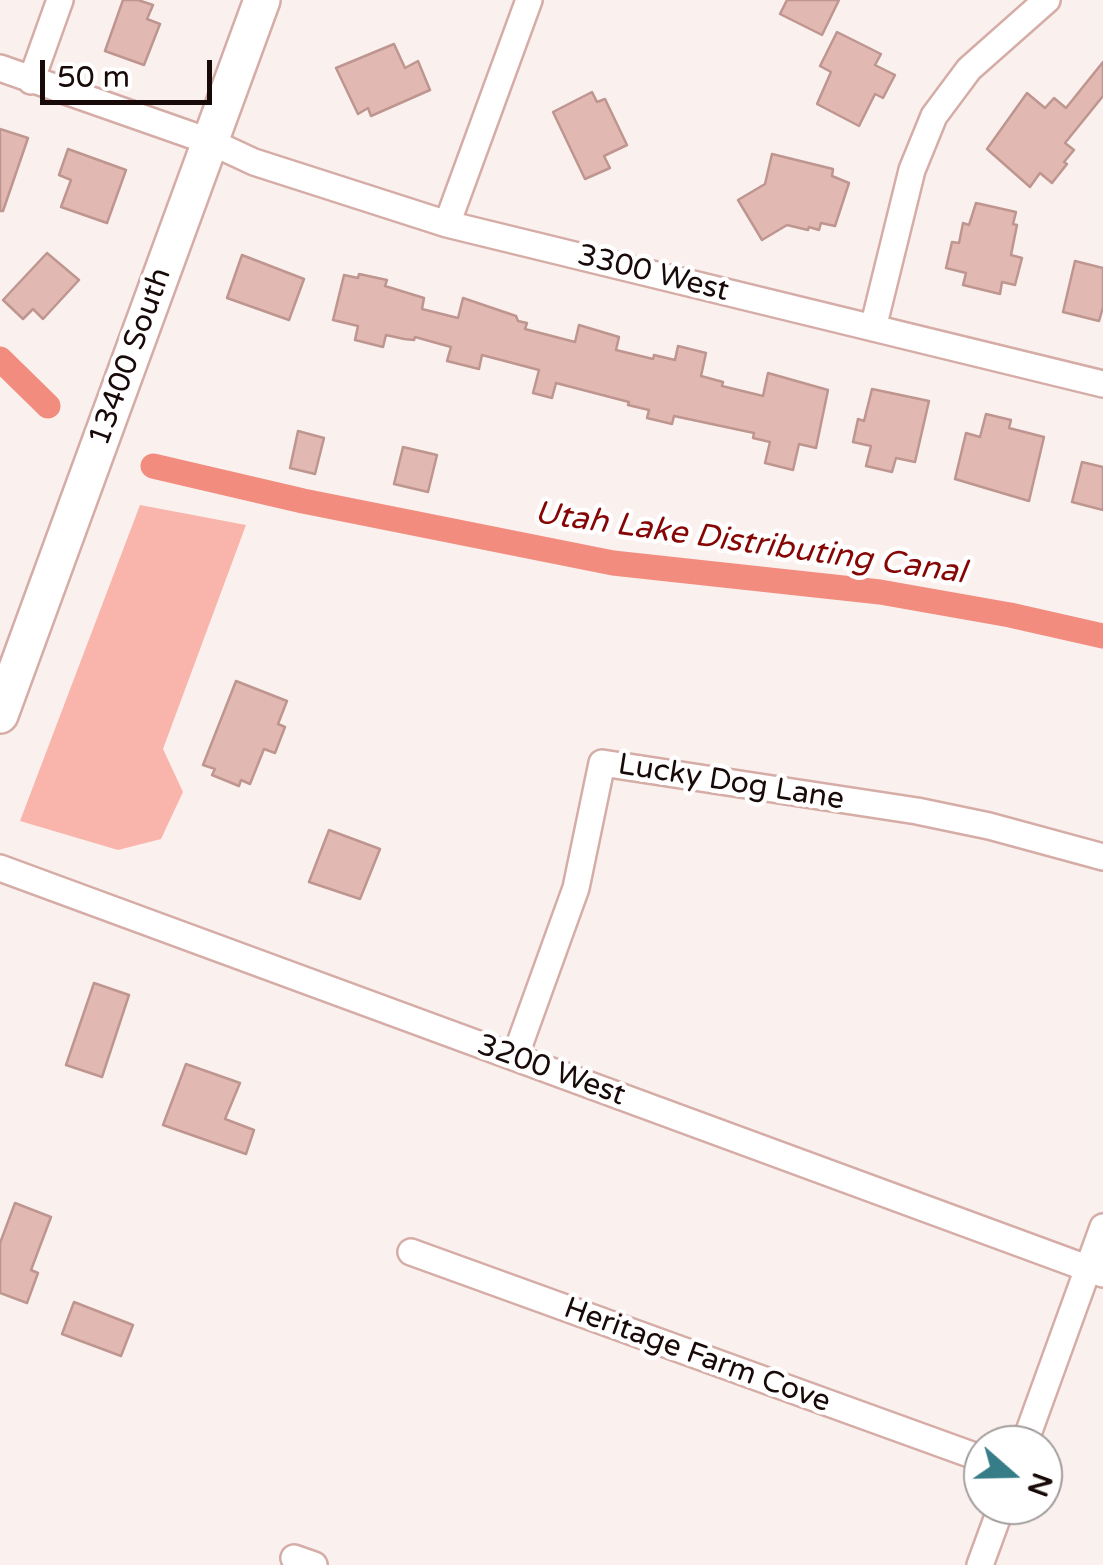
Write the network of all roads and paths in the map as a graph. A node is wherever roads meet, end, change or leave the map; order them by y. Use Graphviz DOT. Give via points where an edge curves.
graph roads {
  1 [pos="60,0"];
  2 [pos="262,0"];
  3 [pos="529,0"];
  4 [pos="1047,0"];
  5 [pos="0,68"];
  6 [pos="30,81"];
  7 [pos="210,142"];
  8 [pos="447,224"];
  9 [pos="873,328"];
  10 [pos="1103,384"];
  11 [pos="4,693"];
  12 [pos="1103,857"];
  13 [pos="0,868"];
  14 [pos="515,1058"];
  15 [pos="1103,1228"];
  16 [pos="411,1252"];
  17 [pos="1096,1271"];
  18 [pos="1032,1425"];
  19 [pos="963,1453"];
  20 [pos="995,1525"];
  21 [pos="980,1565"];
  1 -- 6 [label="street"];
  2 -- 7 [label="main road, 13400 South"];
  3 -- 8 [label="street"];
  4 -- 9 [label="street" via="969,69 934,116 912,170"];
  5 -- 6 [label="street, 3300 West"];
  6 -- 7 [label="street, 3300 West"];
  7 -- 8 [label="street, 3300 West"];
  7 -- 11 [label="main road, 13400 South"];
  8 -- 9 [label="street, 3300 West"];
  9 -- 10 [label="street, 3300 West"];
  12 -- 14 [label="street, Lucky Dog Lane" via="917,811 602,763 576,888"];
  13 -- 14 [label="street, 3200 West"];
  14 -- 17 [label="street, 3200 West"];
  15 -- 17 [label="street"];
  16 -- 19 [label="street, Heritage Farm Cove"];
  17 -- 18 [label="street"];
  20 -- 21 [label="street"];
}
